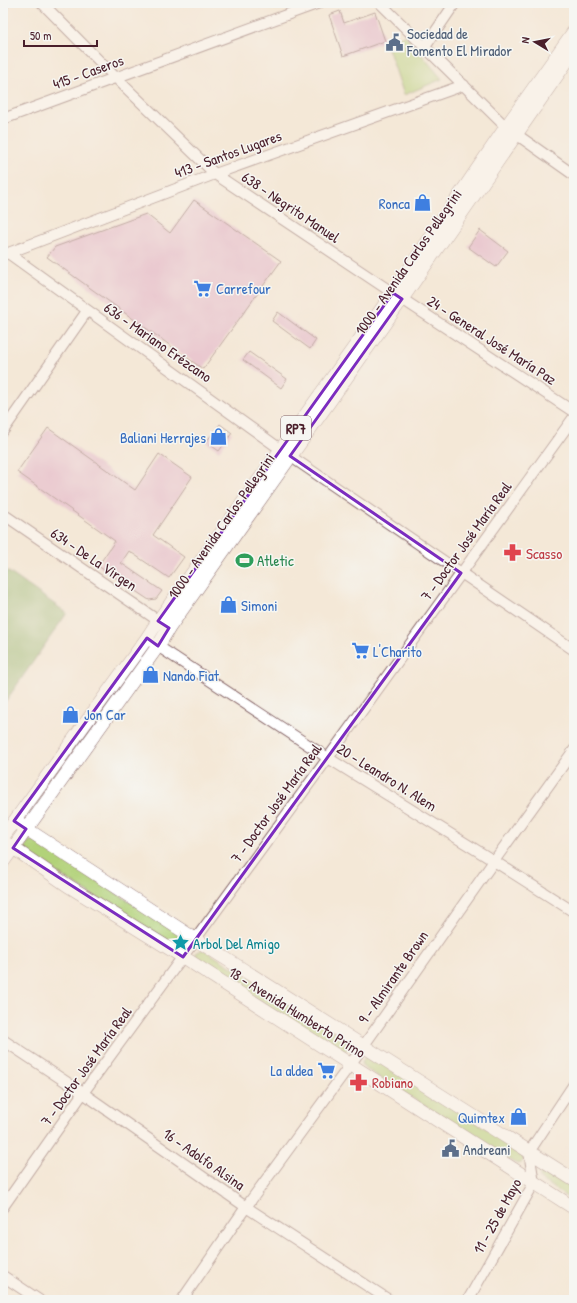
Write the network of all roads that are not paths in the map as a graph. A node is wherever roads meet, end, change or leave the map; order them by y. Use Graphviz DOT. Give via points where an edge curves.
graph roads {
  1 [pos="42,3"];
  2 [pos="318,3"];
  3 [pos="380,3"];
  4 [pos="455,3"];
  5 [pos="574,31"];
  6 [pos="425,47"];
  7 [pos="574,51"];
  8 [pos="116,78"];
  9 [pos="464,85"];
  10 [pos="3,119"];
  11 [pos="511,131"];
  12 [pos="215,174"];
  13 [pos="574,175"];
  14 [pos="5,254"];
  15 [pos="397,296"];
  16 [pos="87,311"];
  17 [pos="574,412"];
  18 [pos="574,418"];
  19 [pos="3,431"];
  20 [pos="286,453"];
  21 [pos="3,514"];
  22 [pos="461,573"];
  23 [pos="164,624"];
  24 [pos="147,638"];
  25 [pos="158,646"];
  26 [pos="574,650"];
  27 [pos="574,750"];
  28 [pos="328,758"];
  29 [pos="14,821"];
  30 [pos="26,829"];
  31 [pos="3,837"];
  32 [pos="8,844"];
  33 [pos="494,861"];
  34 [pos="3,862"];
  35 [pos="574,912"];
  36 [pos="195,939"];
  37 [pos="183,957"];
  38 [pos="3,1040"];
  39 [pos="363,1046"];
  40 [pos="350,1065"];
  41 [pos="574,1084"];
  42 [pos="83,1093"];
  43 [pos="529,1152"];
  44 [pos="574,1180"];
  45 [pos="534,1183"];
  46 [pos="3,1207"];
  47 [pos="246,1207"];
  48 [pos="574,1208"];
  49 [pos="3,1276"];
  50 [pos="39,1300"];
  51 [pos="182,1300"];
  52 [pos="390,1300"];
  53 [pos="468,1300"];
  1 -- 8 [label="street, 638 - Negrito Manuel"];
  2 -- 8 [label="street, 415 - Caseros"];
  3 -- 6 [label="street"];
  4 -- 6 [label="street"];
  5 -- 11 [label="main road, 1000 - Avenida Carlos Pellegrini / RP7"];
  6 -- 9 [label="street"];
  7 -- 11 [label="main road, 1000 - Avenida Carlos Pellegrini / RP7"];
  8 -- 10 [label="street, 415 - Caseros"];
  8 -- 12 [label="street, 638 - Negrito Manuel"];
  9 -- 11 [label="street"];
  9 -- 12 [label="street, 413 - Santos Lugares"];
  11 -- 13 [label="street"];
  11 -- 15 [label="main road, 1000 - Avenida Carlos Pellegrini / RP7"];
  12 -- 14 [label="street, 413 - Santos Lugares"];
  12 -- 15 [label="street, 638 - Negrito Manuel"];
  14 -- 16 [label="street, 636 - Mariano Erézcano"];
  15 -- 17 [label="street, 24 - General José María Paz"];
  15 -- 20 [label="main road, 1000 - Avenida Carlos Pellegrini / RP7"];
  16 -- 19 [label="street"];
  16 -- 20 [label="street, 636 - Mariano Erézcano"];
  18 -- 22 [label="street, 7 - Doctor José María Real"];
  20 -- 22 [label="street, 636 - Mariano Erézcano"];
  20 -- 23 [label="main road, 1000 - Avenida Carlos Pellegrini / RP7"];
  21 -- 23 [label="street, 634 - De La Virgen"];
  22 -- 26 [label="street, 636 - Mariano Erézcano"];
  22 -- 28 [label="street, 7 - Doctor José María Real"];
  23 -- 24 [label="main road, 1000 - Avenida Carlos Pellegrini / RP7"];
  23 -- 25 [label="main road, 1000 - Avenida Carlos Pellegrini / RP7"];
  24 -- 25 [label="street, 20 - Leandro N. Alem"];
  24 -- 29 [label="main road, 1000 - Avenida Carlos Pellegrini / RP7"];
  25 -- 28 [label="street, 20 - Leandro N. Alem"];
  25 -- 30 [label="main road, 1000 - Avenida Carlos Pellegrini / RP7"];
  27 -- 33 [label="street, 9 - Almirante Brown"];
  28 -- 33 [label="street, 20 - Leandro N. Alem"];
  28 -- 36 [label="street, 7 - Doctor José María Real"];
  29 -- 30 [label="main road, 18 - Avenida Humberto Primo"];
  29 -- 31 [label="main road, 1000 - Avenida Carlos Pellegrini / RP7"];
  30 -- 32 [label="main road, 1000 - Avenida Carlos Pellegrini / RP7"];
  30 -- 36 [label="main road, 18 - Avenida Humberto Primo"];
  32 -- 34 [label="main road, 1000 - Avenida Carlos Pellegrini / RP7"];
  32 -- 37 [label="main road, 18 - Avenida Humberto Primo" via="67,885"];
  33 -- 35 [label="street, 20 - Leandro N. Alem"];
  33 -- 39 [label="street, 9 - Almirante Brown"];
  36 -- 37 [label="street, 7 - Doctor José María Real"];
  36 -- 39 [label="main road, 18 - Avenida Humberto Primo"];
  37 -- 40 [label="main road, 18 - Avenida Humberto Primo"];
  37 -- 42 [label="street, 7 - Doctor José María Real"];
  38 -- 42 [label="street, 16 - Adolfo Alsina"];
  39 -- 40 [label="street, 9 - Almirante Brown"];
  39 -- 43 [label="main road, 18 - Avenida Humberto Primo"];
  40 -- 45 [label="main road, 18 - Avenida Humberto Primo"];
  40 -- 47 [label="street, 9 - Almirante Brown"];
  41 -- 43 [label="street"];
  42 -- 46 [label="street, 7 - Doctor José María Real"];
  42 -- 47 [label="street, 16 - Adolfo Alsina"];
  43 -- 44 [label="main road, 18 - Avenida Humberto Primo"];
  43 -- 45 [label="street, 11 - 25 de Mayo"];
  45 -- 48 [label="main road, 18 - Avenida Humberto Primo"];
  45 -- 53 [label="street, 11 - 25 de Mayo"];
  47 -- 51 [label="street, 9 - Almirante Brown"];
  47 -- 52 [label="street, 16 - Adolfo Alsina"];
  49 -- 50 [label="street"];
}
